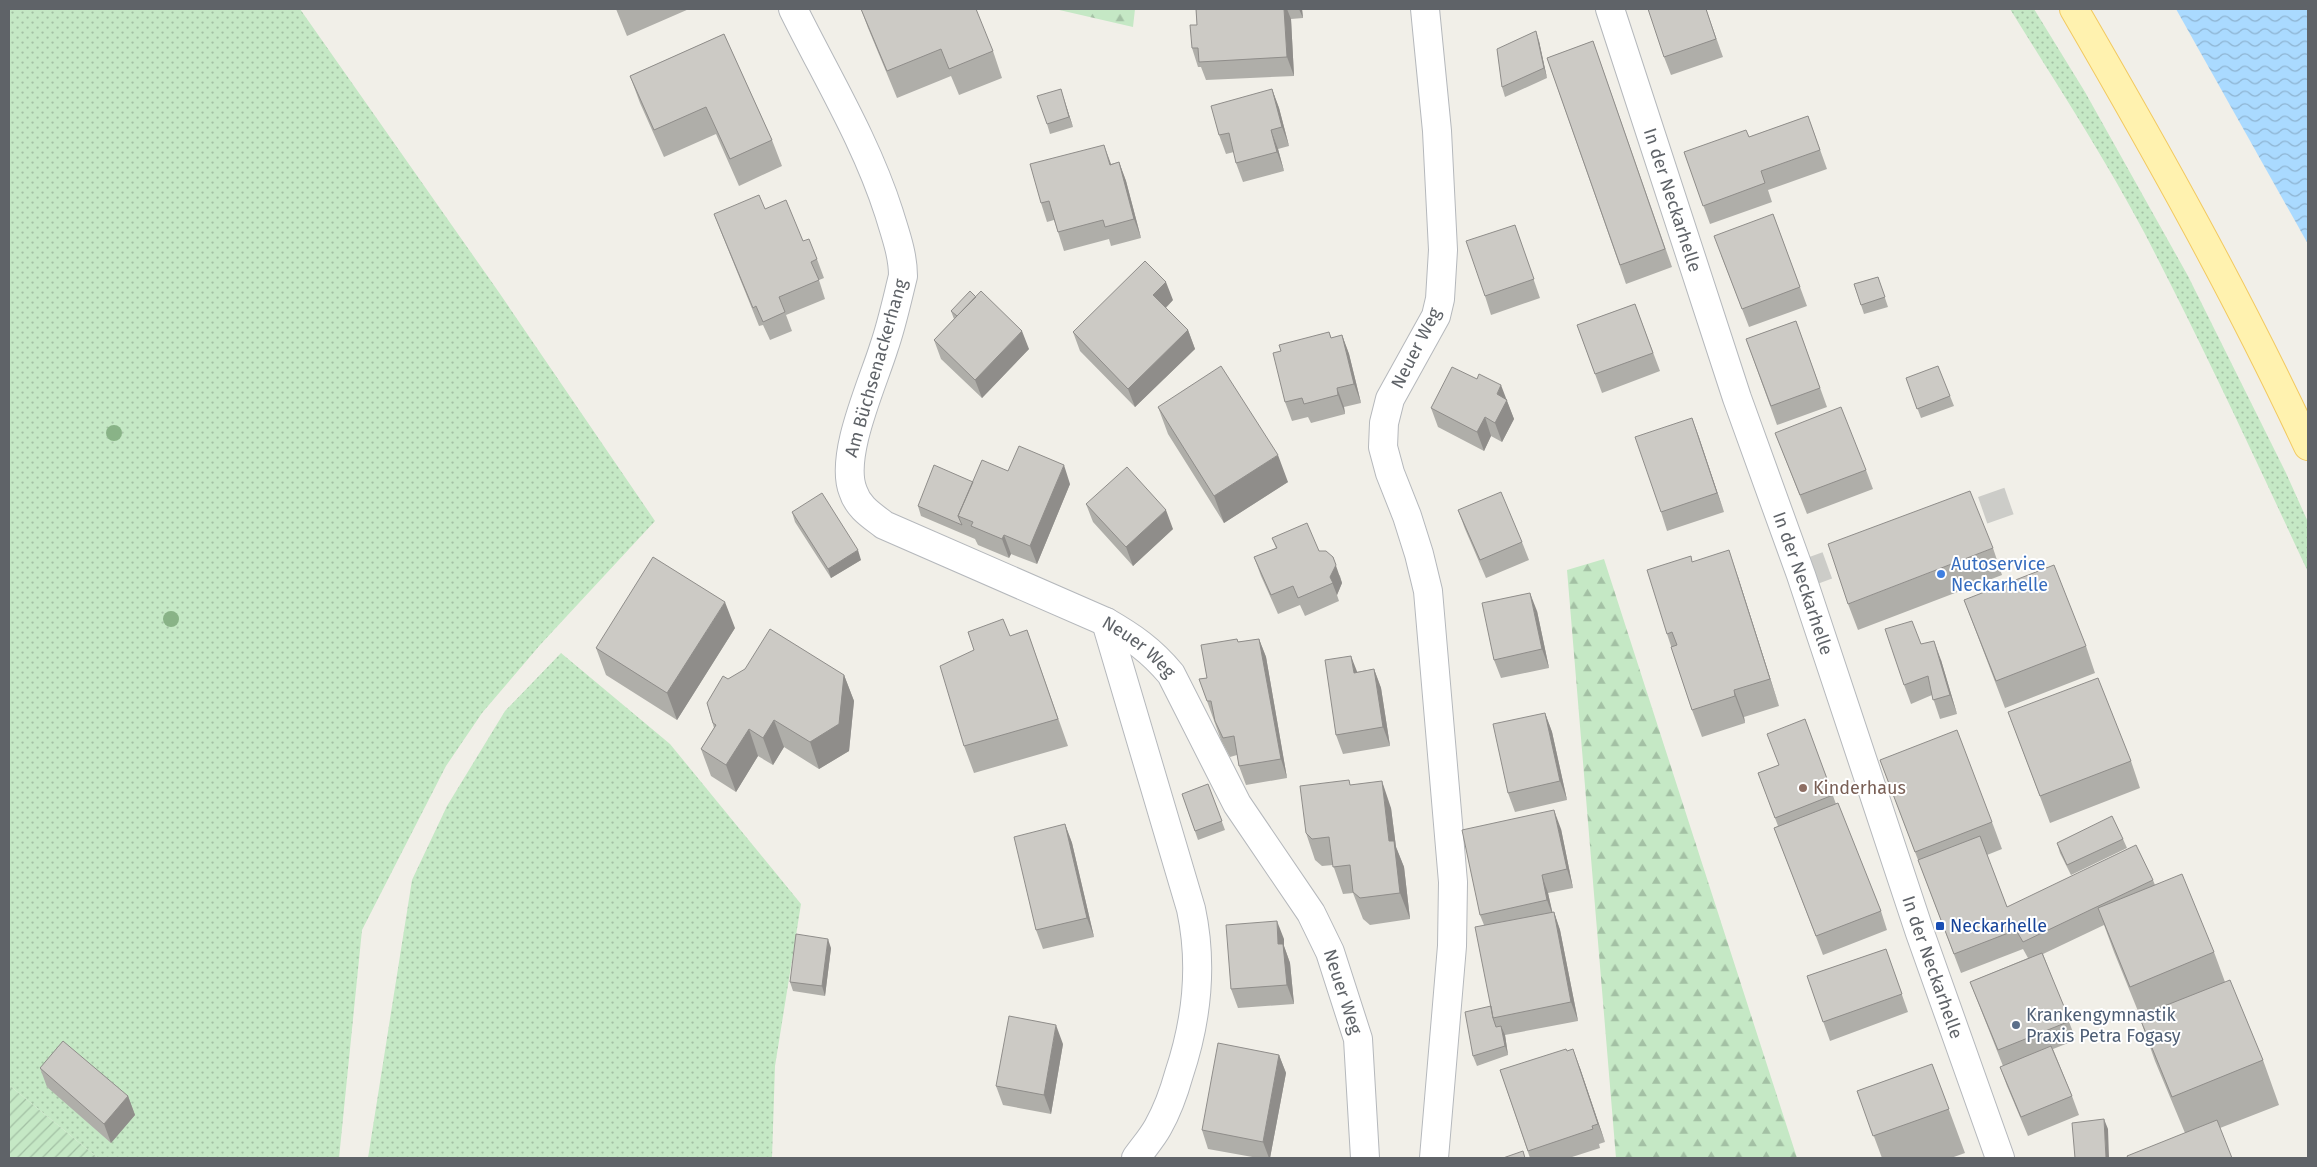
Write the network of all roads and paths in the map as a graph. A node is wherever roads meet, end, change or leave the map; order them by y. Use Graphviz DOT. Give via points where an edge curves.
graph roads {
  1 [pos="792,9"];
  2 [pos="1425,9"];
  3 [pos="1610,9"];
  4 [pos="2074,9"];
  5 [pos="2308,446"];
  6 [pos="1106,622"];
  7 [pos="1136,1158"];
  8 [pos="1365,1158"];
  9 [pos="1434,1158"];
  10 [pos="2000,1158"];
  1 -- 6 [label="street, Am Büchsenackerhang" via="871,163 903,265 887,337 851,454 850,478 857,500 884,525"];
  2 -- 9 [label="street, Neuer Weg" via="1437,131 1443,250 1440,299 1436,316 1390,399 1383,447 1428,591 1453,882 1452,946"];
  3 -- 10 [label="street, In der Neckarhelle" via="1737,398 1801,575 1920,933"];
  4 -- 5 [label="main road" via="2157,150 2269,361"];
  6 -- 7 [label="street, Neuer Weg" via="1191,909 1197,949 1197,1001 1188,1046 1173,1095 1158,1126"];
  6 -- 8 [label="street, Neuer Weg" via="1156,656 1171,674 1237,804 1311,913 1330,952 1358,1039"];
}
